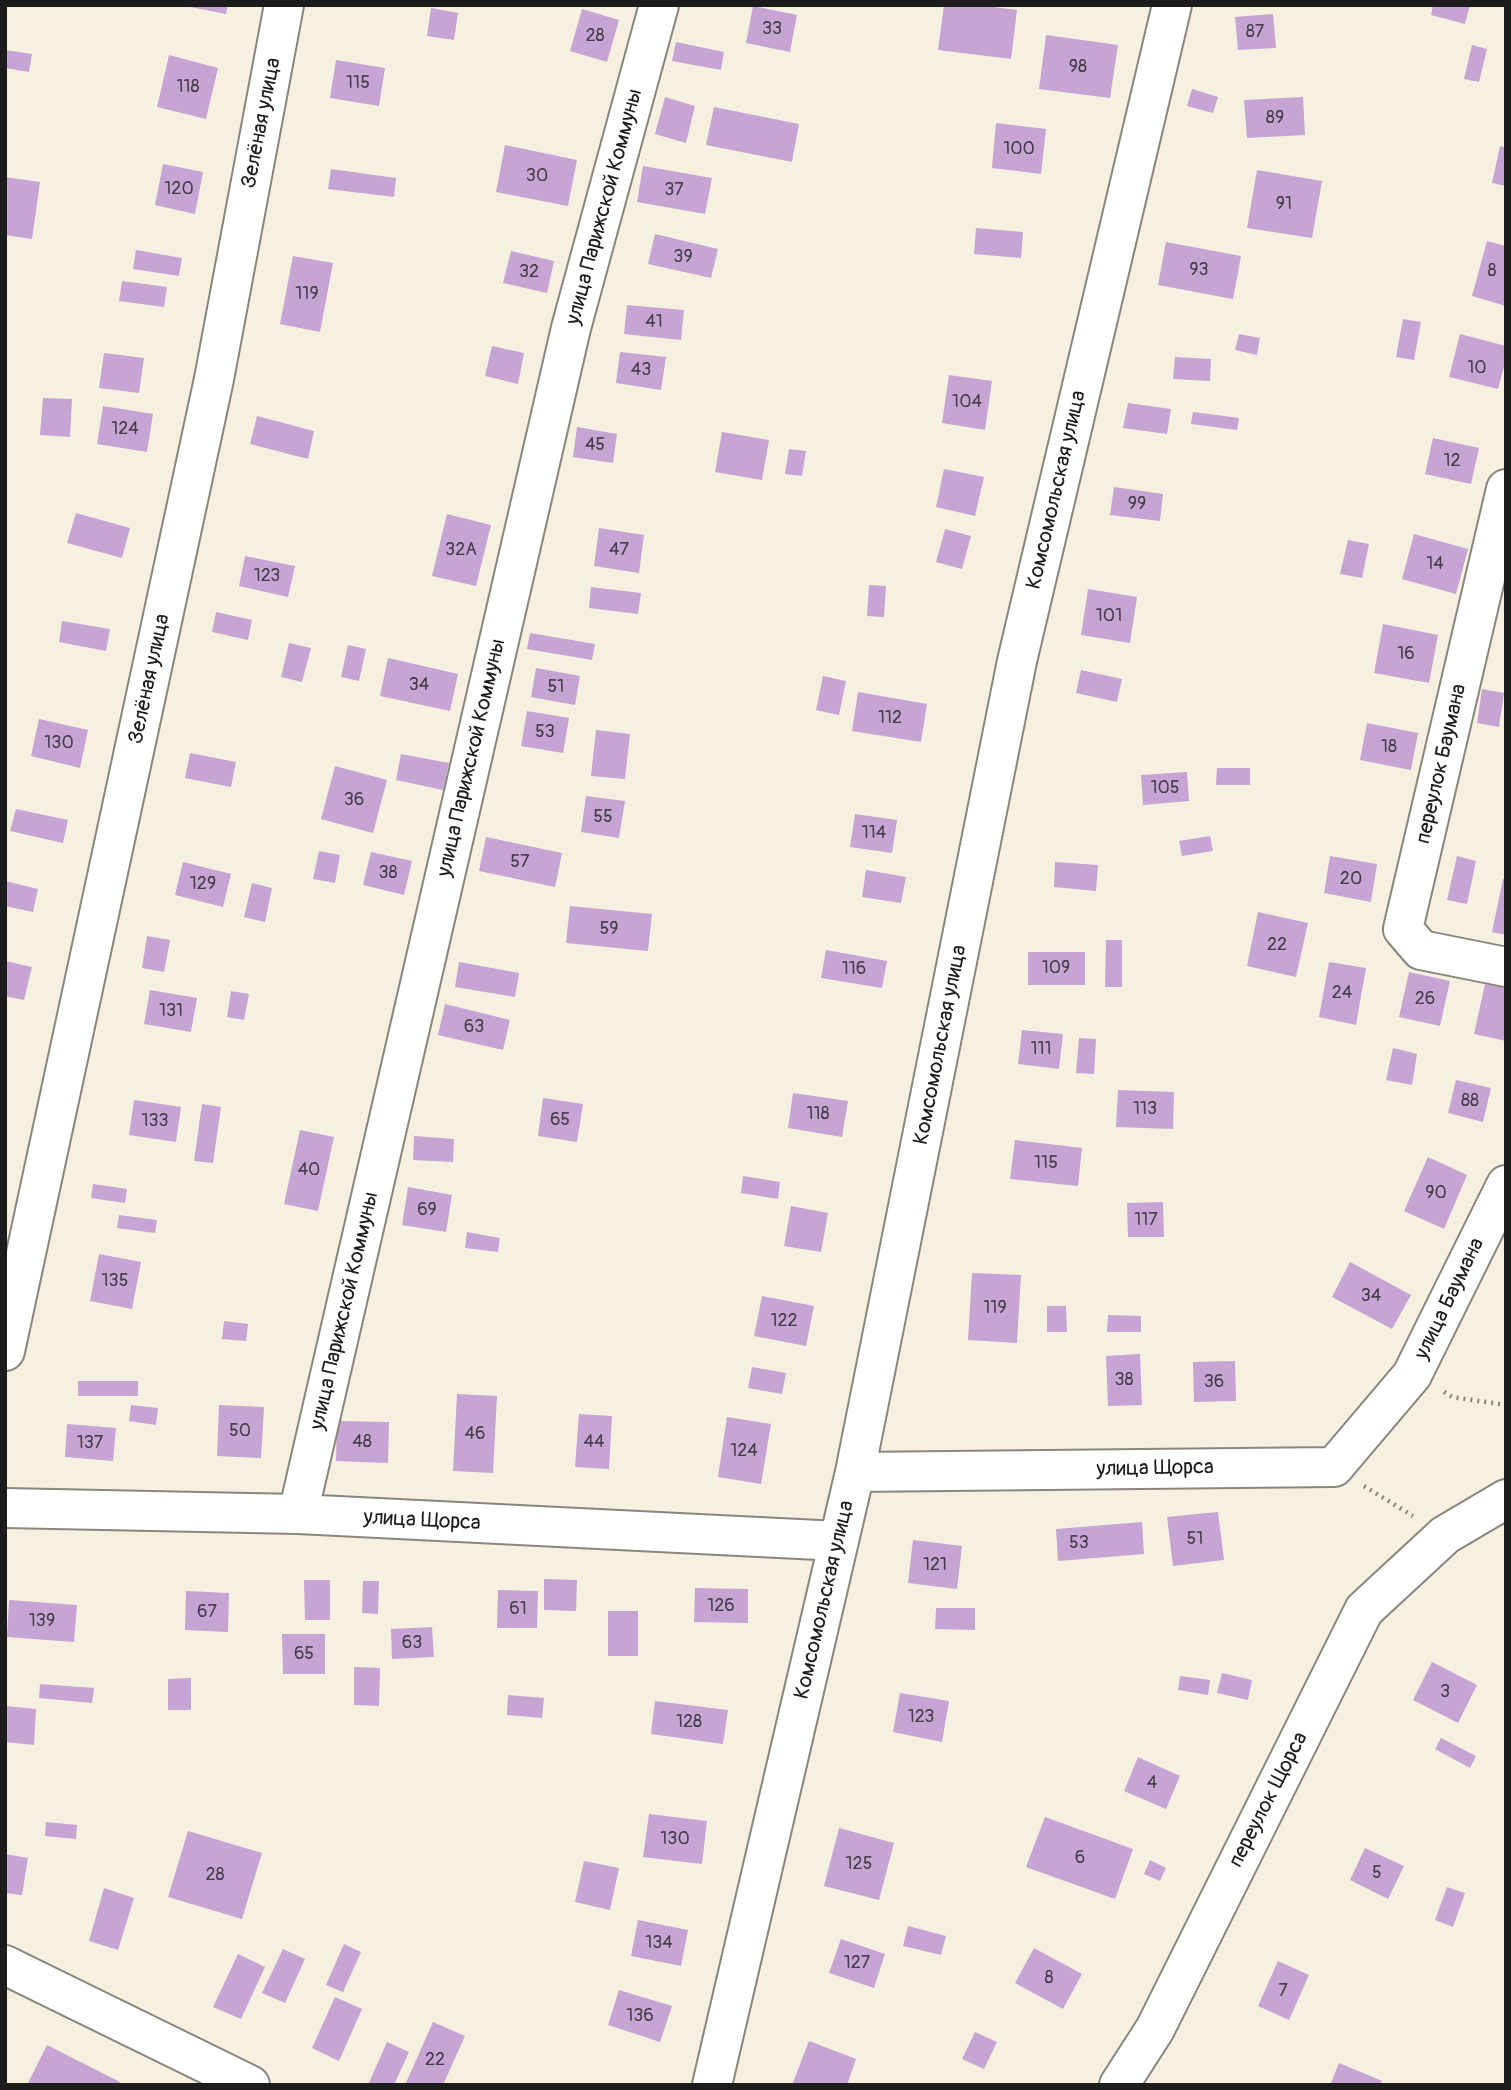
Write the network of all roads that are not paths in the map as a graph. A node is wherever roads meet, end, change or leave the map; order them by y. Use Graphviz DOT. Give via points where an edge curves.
graph roads {
  1 [pos="284,5"];
  2 [pos="659,5"];
  3 [pos="1172,5"];
  4 [pos="1506,489"];
  5 [pos="1506,967"];
  6 [pos="1506,1185"];
  7 [pos="5,1350"];
  8 [pos="1334,1467"];
  9 [pos="855,1472"];
  10 [pos="1506,1499"];
  11 [pos="5,1508"];
  12 [pos="298,1514"];
  13 [pos="839,1541"];
  14 [pos="5,1965"];
  15 [pos="250,2085"];
  16 [pos="712,2085"];
  17 [pos="1119,2085"];
  1 -- 7 [label="street, Зелёная улица" via="214,379"];
  2 -- 12 [label="street, улица Парижской Коммуны" via="571,328"];
  3 -- 9 [label="street, Комсомольская улица" via="1017,661"];
  4 -- 5 [label="street, переулок Баумана" via="1403,929 1421,950"];
  6 -- 8 [label="street, улица Баумана" via="1412,1375"];
  8 -- 9 [label="street, улица Щорса"];
  9 -- 13 [label="street, Комсомольская улица"];
  10 -- 17 [label="street, переулок Щорса" via="1445,1535 1364,1610 1155,2029"];
  11 -- 12 [label="street, улица Щорса"];
  12 -- 13 [label="street, улица Щорса"];
  13 -- 16 [label="street, Комсомольская улица"];
  14 -- 15 [label="street"];
}
